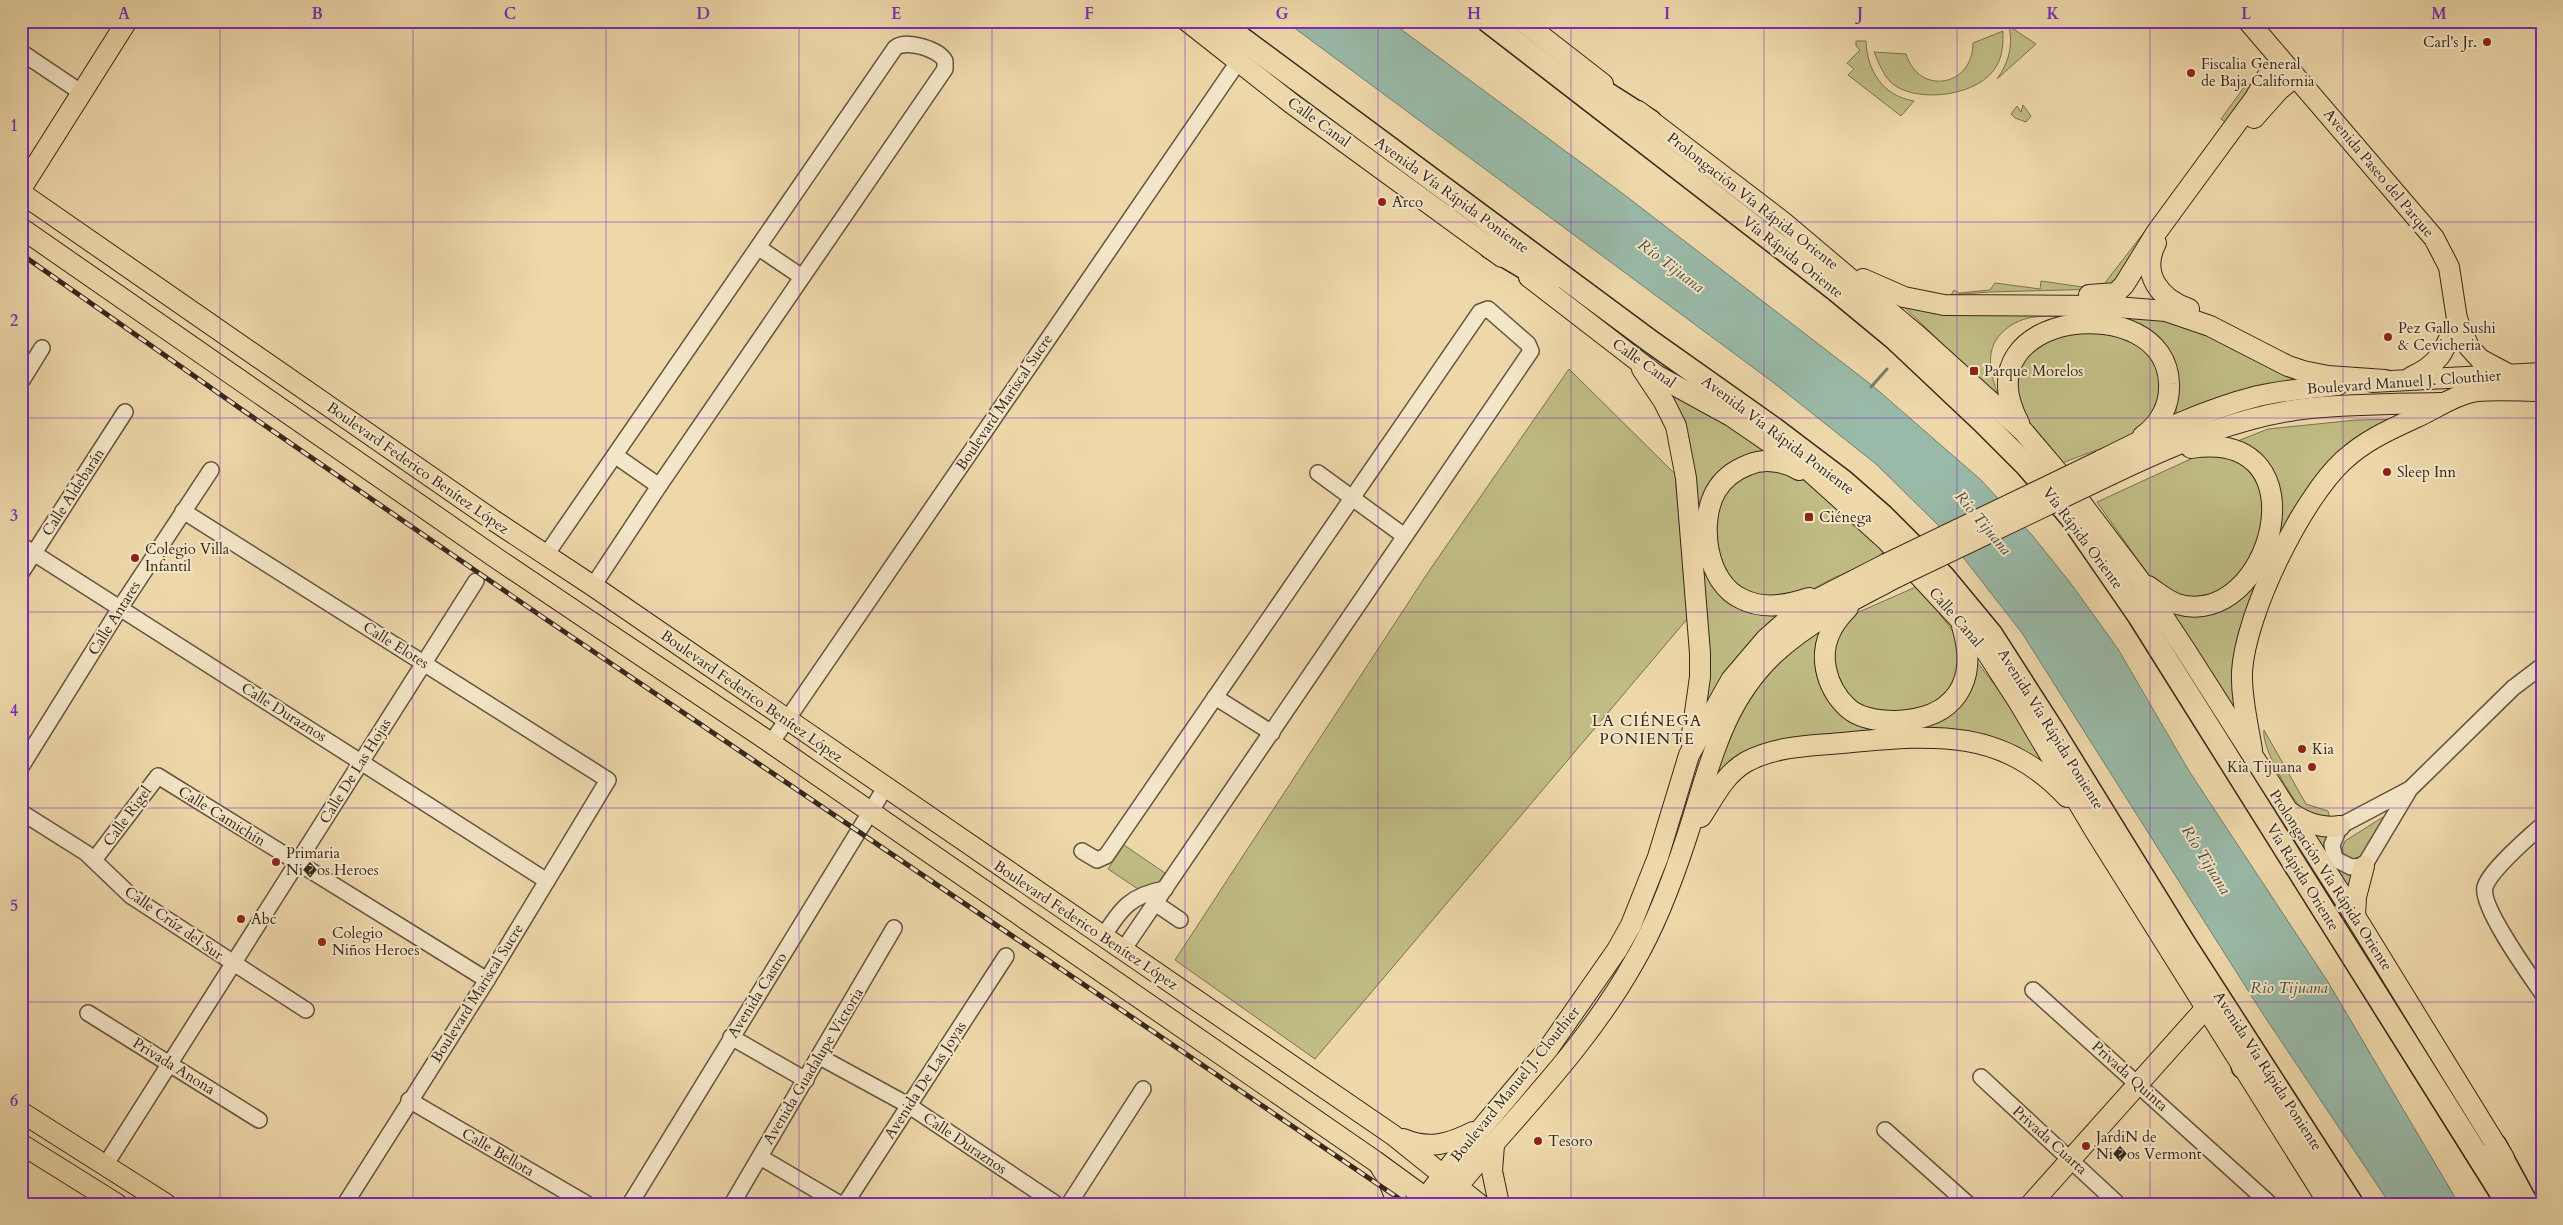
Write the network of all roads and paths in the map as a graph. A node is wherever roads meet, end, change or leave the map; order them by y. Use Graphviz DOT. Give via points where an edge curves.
graph roads {
  1 [pos="127,21"];
  2 [pos="1187,21"];
  3 [pos="1218,21"];
  4 [pos="1488,21"];
  5 [pos="1503,21"];
  6 [pos="1522,21"];
  7 [pos="2248,21"];
  8 [pos="21,52"];
  9 [pos="2282,61"];
  10 [pos="1238,62"];
  11 [pos="2295,77"];
  12 [pos="82,93"];
  13 [pos="1650,121"];
  14 [pos="21,189"];
  15 [pos="21,193"];
  16 [pos="21,228"];
  17 [pos="47,245"];
  18 [pos="21,247"];
  19 [pos="1490,247"];
  20 [pos="759,248"];
  21 [pos="1840,268"];
  22 [pos="802,277"];
  23 [pos="1962,306"];
  24 [pos="2457,319"];
  25 [pos="1650,341"];
  26 [pos="42,348"];
  27 [pos="1631,356"];
  28 [pos="2274,359"];
  29 [pos="2542,373"];
  30 [pos="2510,375"];
  31 [pos="2395,380"];
  32 [pos="21,382"];
  33 [pos="2542,391"];
  34 [pos="2446,402"];
  35 [pos="2542,402"];
  36 [pos="125,412"];
  37 [pos="2023,431"];
  38 [pos="2128,447"];
  39 [pos="616,456"];
  40 [pos="2146,458"];
  41 [pos="2106,468"];
  42 [pos="211,470"];
  43 [pos="1318,473"];
  44 [pos="659,486"];
  45 [pos="1830,489"];
  46 [pos="1352,497"];
  47 [pos="183,510"];
  48 [pos="1403,535"];
  49 [pos="28,549"];
  50 [pos="546,555"];
  51 [pos="1893,570"];
  52 [pos="21,573"];
  53 [pos="2138,578"];
  54 [pos="476,581"];
  55 [pos="593,586"];
  56 [pos="1835,591"];
  57 [pos="1860,596"];
  58 [pos="120,608"];
  59 [pos="1961,621"];
  60 [pos="424,662"];
  61 [pos="2542,666"];
  62 [pos="1215,697"];
  63 [pos="788,719"];
  64 [pos="1272,733"];
  65 [pos="771,743"];
  66 [pos="1688,755"];
  67 [pos="2254,760"];
  68 [pos="361,761"];
  69 [pos="21,767"];
  70 [pos="162,777"];
  71 [pos="608,780"];
  72 [pos="885,788"];
  73 [pos="2410,789"];
  74 [pos="2285,808"];
  75 [pos="21,812"];
  76 [pos="870,812"];
  77 [pos="2542,825"];
  78 [pos="2340,826"];
  79 [pos="2095,831"];
  80 [pos="1687,837"];
  81 [pos="1082,850"];
  82 [pos="94,860"];
  83 [pos="297,863"];
  84 [pos="2364,866"];
  85 [pos="547,881"];
  86 [pos="1165,888"];
  87 [pos="1155,903"];
  88 [pos="2355,916"];
  89 [pos="1180,920"];
  90 [pos="894,928"];
  91 [pos="1103,937"];
  92 [pos="2184,943"];
  93 [pos="1123,950"];
  94 [pos="1006,956"];
  95 [pos="233,964"];
  96 [pos="487,980"];
  97 [pos="2033,990"];
  98 [pos="2542,994"];
  99 [pos="2206,1009"];
  100 [pos="306,1010"];
  101 [pos="88,1013"];
  102 [pos="731,1037"];
  103 [pos="820,1057"];
  104 [pos="171,1064"];
  105 [pos="2243,1067"];
  106 [pos="1981,1077"];
  107 [pos="806,1080"];
  108 [pos="2138,1083"];
  109 [pos="1143,1089"];
  110 [pos="409,1100"];
  111 [pos="908,1105"];
  112 [pos="21,1112"];
  113 [pos="259,1120"];
  114 [pos="1480,1129"];
  115 [pos="1885,1130"];
  116 [pos="1393,1135"];
  117 [pos="21,1144"];
  118 [pos="1494,1145"];
  119 [pos="2495,1145"];
  120 [pos="760,1157"];
  121 [pos="2071,1158"];
  122 [pos="1375,1161"];
  123 [pos="106,1164"];
  124 [pos="1450,1180"];
  125 [pos="1431,1202"];
  126 [pos="117,1204"];
  127 [pos="166,1204"];
  128 [pos="345,1204"];
  129 [pos="587,1204"];
  130 [pos="630,1204"];
  131 [pos="732,1204"];
  132 [pos="840,1204"];
  133 [pos="845,1204"];
  134 [pos="1056,1204"];
  135 [pos="1069,1204"];
  136 [pos="1398,1204"];
  137 [pos="1480,1204"];
  138 [pos="1499,1204"];
  139 [pos="1968,1204"];
  140 [pos="2030,1204"];
  141 [pos="2118,1204"];
  142 [pos="2270,1204"];
  143 [pos="2329,1204"];
  144 [pos="2352,1204"];
  145 [pos="2508,1204"];
  146 [pos="2527,1204"];
  147 [pos="2536,1204"];
  1 -- 12 [label="main road"];
  2 -- 10 [label="main road, Calle Canal"];
  3 -- 25 [label="highway, Avenida Vía Rápida Poniente"];
  4 -- 145 [label="highway, Vía Rápida Oriente" via="1894,338 2027,466 2101,558 2139,616"];
  5 -- 13 [label="highway"];
  6 -- 13 [label="main road, Prolongación Vía Rápida Oriente"];
  7 -- 9 [label="main road, Avenida Paseo del Parque"];
  8 -- 12 [label="street"];
  9 -- 11 [label="main road, Avenida Paseo del Parque"];
  9 -- 23 [label="main road" via="2268,75 2116,293 2017,295"];
  10 -- 19 [label="main road, Calle Canal"];
  10 -- 63 [label="street, Boulevard Mariscal Sucre"];
  11 -- 24 [label="main road, Avenida Paseo del Parque" via="2444,252 2454,286"];
  11 -- 28 [label="main road" via="2261,108 2203,181 2160,236 2150,262 2158,289 2168,299 2234,330"];
  12 -- 14 [label="main road"];
  13 -- 21 [label="main road, Prolongación Vía Rápida Oriente"];
  15 -- 50 [label="main road, Boulevard Federico Benítez López"];
  16 -- 17 [label="main road, Boulevard Federico Benítez López"];
  17 -- 18 [label="main road"];
  17 -- 65 [label="main road, Boulevard Federico Benítez López" via="499,560"];
  19 -- 25 [label="highway"];
  19 -- 27 [label="main road, Calle Canal"];
  20 -- 22 [label="street"];
  20 -- 22 [label="street" via="895,48 912,43 938,54 946,61 944,69"];
  20 -- 39 [label="street"];
  21 -- 23 [label="main road" via="1904,297"];
  21 -- 37 [label="main road, Prolongación Vía Rápida Oriente"];
  22 -- 44 [label="street"];
  23 -- 28 [label="main road" via="2104,306 2166,311 2210,326"];
  24 -- 30 [label="main road, Avenida Paseo del Parque" via="2474,354"];
  24 -- 31 [label="main road, Avenida Paseo del Parque" via="2440,358 2426,370"];
  25 -- 92 [label="highway, Avenida Vía Rápida Poniente" via="1843,482 1883,516 1969,605 2052,728"];
  26 -- 32 [label="street"];
  27 -- 45 [label="main road, Calle Canal" via="1656,375 1776,445"];
  27 -- 66 [label="main road" via="1660,395 1676,426 1686,478 1700,653 1700,676"];
  28 -- 31 [label="main road" via="2314,374"];
  29 -- 30 [label="main road, Boulevard Manuel J. Clouthier"];
  30 -- 31 [label="main road, Boulevard Manuel J. Clouthier"];
  31 -- 38 [label="main road, Boulevard Manuel J. Clouthier" via="2259,396 2191,418"];
  33 -- 34 [label="main road" via="2477,391"];
  34 -- 35 [label="main road, Boulevard Manuel J. Clouthier"];
  34 -- 40 [label="main road, Boulevard Manuel J. Clouthier" via="2310,408 2271,415 2210,433"];
  34 -- 67 [label="main road" via="2363,444 2326,478 2302,514 2266,589 2242,669"];
  36 -- 49 [label="street, Calle Aldebarán"];
  37 -- 38 [label="main road" via="2007,392 2010,368 2024,345 2037,334 2062,326 2115,326 2150,341 2163,361 2169,380 2169,396 2163,414 2149,432"];
  37 -- 53 [label="main road, Prolongación Vía Rápida Oriente" via="2058,471"];
  38 -- 41 [label="main road, Boulevard Manuel J. Clouthier"];
  39 -- 44 [label="street"];
  39 -- 50 [label="street"];
  40 -- 41 [label="main road, Boulevard Manuel J. Clouthier"];
  40 -- 53 [label="main road" via="2201,446 2220,445 2234,449 2251,459 2263,474 2271,492 2274,513 2265,544 2252,571 2235,591 2220,601 2201,606 2177,604"];
  41 -- 51 [label="main road, Boulevard Manuel J. Clouthier, bridge"];
  42 -- 47 [label="street, Calle Antares"];
  43 -- 46 [label="street"];
  44 -- 55 [label="street"];
  45 -- 56 [label="main road" via="1794,467 1779,462 1754,462 1720,485 1711,502 1707,527 1712,562 1730,591 1740,599 1776,606"];
  45 -- 59 [label="main road, Calle Canal" via="1886,540"];
  46 -- 48 [label="street"];
  46 -- 48 [label="street" via="1480,312 1488,310 1528,344 1531,351"];
  46 -- 62 [label="street"];
  47 -- 58 [label="street, Calle Antares"];
  47 -- 60 [label="street, Calle Elotes"];
  48 -- 64 [label="street"];
  49 -- 52 [label="street, Calle Aldebarán"];
  49 -- 58 [label="street, Calle Duraznos"];
  50 -- 55 [label="main road, Boulevard Federico Benítez López"];
  51 -- 56 [label="main road, Boulevard Manuel J. Clouthier"];
  51 -- 57 [label="main road, Boulevard Manuel J. Clouthier"];
  53 -- 67 [label="main road, Prolongación Vía Rápida Oriente"];
  54 -- 60 [label="street, Calle De Las Hojas"];
  55 -- 63 [label="main road, Boulevard Federico Benítez López"];
  56 -- 66 [label="main road, Boulevard Manuel J. Clouthier" via="1793,615 1750,656 1731,680"];
  57 -- 59 [label="main road" via="1831,627 1824,652 1825,664 1839,698 1849,709 1874,719 1925,717 1938,712 1955,697 1965,678 1968,659 1968,644"];
  57 -- 80 [label="main road, Boulevard Manuel J. Clouthier" via="1795,636 1753,678 1721,728"];
  58 -- 68 [label="street, Calle Duraznos"];
  58 -- 69 [label="street, Calle Antares"];
  59 -- 79 [label="main road, Calle Canal" via="2018,700"];
  60 -- 68 [label="street, Calle De Las Hojas"];
  60 -- 71 [label="street, Calle Elotes"];
  61 -- 73 [label="street" via="2512,688"];
  62 -- 64 [label="street"];
  62 -- 81 [label="street" via="1106,856 1097,860"];
  63 -- 65 [label="street, Boulevard Mariscal Sucre"];
  63 -- 72 [label="main road, Boulevard Federico Benítez López"];
  64 -- 86 [label="street"];
  65 -- 76 [label="main road, Boulevard Federico Benítez López"];
  66 -- 114 [label="main road, Boulevard Manuel J. Clouthier" via="1658,857 1627,934 1604,972 1548,1049"];
  67 -- 74 [label="main road, Prolongación Vía Rápida Oriente"];
  68 -- 83 [label="street, Calle De Las Hojas"];
  68 -- 85 [label="street, Calle Duraznos"];
  70 -- 82 [label="street, Calle Rigel" via="153,780"];
  70 -- 83 [label="street, Calle Camichín"];
  71 -- 85 [label="street, Boulevard Mariscal Sucre"];
  72 -- 76 [label="street, Avenida Castro"];
  72 -- 91 [label="main road, Boulevard Federico Benítez López"];
  73 -- 78 [label="street"];
  73 -- 84 [label="street"];
  74 -- 78 [label="main road" via="2310,823 2328,828"];
  74 -- 88 [label="main road, Prolongación Vía Rápida Oriente"];
  75 -- 82 [label="street, Calle Crúz del Sur"];
  76 -- 102 [label="street, Avenida Castro"];
  76 -- 122 [label="main road, Boulevard Federico Benítez López"];
  77 -- 98 [label="street" via="2491,875 2485,897 2490,911"];
  78 -- 84 [label="street" via="2332,845 2333,856 2346,866"];
  79 -- 80 [label="main road" via="2056,784 2017,758 1971,741 1930,736 1825,744 1764,754 1745,763 1716,789"];
  79 -- 99 [label="main road"];
  80 -- 118 [label="main road, Boulevard Manuel J. Clouthier" via="1650,931 1613,999 1564,1065"];
  82 -- 95 [label="street, Calle Crúz del Sur" via="131,896"];
  83 -- 95 [label="street, Calle De Las Hojas"];
  83 -- 96 [label="street, Calle Camichín"];
  84 -- 88 [label="main road"];
  85 -- 96 [label="street, Boulevard Mariscal Sucre"];
  86 -- 87 [label="street"];
  86 -- 91 [label="street" via="1131,900"];
  87 -- 89 [label="street"];
  87 -- 93 [label="street"];
  88 -- 119 [label="main road, Prolongación Vía Rápida Oriente"];
  90 -- 103 [label="street, Avenida Guadalupe Victoria"];
  91 -- 93 [label="main road, Boulevard Federico Benítez López"];
  92 -- 105 [label="highway" via="2199,980 2240,1050"];
  92 -- 144 [label="highway, Avenida Vía Rápida Poniente"];
  93 -- 116 [label="main road, Boulevard Federico Benítez López"];
  94 -- 111 [label="street, Avenida De Las Joyas"];
  95 -- 100 [label="street, Calle Crúz del Sur"];
  95 -- 104 [label="street, Calle De Las Hojas"];
  96 -- 110 [label="street, Boulevard Mariscal Sucre"];
  97 -- 108 [label="street, Privada Quinta"];
  99 -- 105 [label="main road"];
  99 -- 108 [label="main road"];
  101 -- 104 [label="street, Privada Anona"];
  102 -- 107 [label="street"];
  102 -- 130 [label="street, Avenida Castro"];
  103 -- 107 [label="street, Avenida Guadalupe Victoria"];
  103 -- 111 [label="street, Calle Duraznos"];
  104 -- 113 [label="street, Privada Anona"];
  104 -- 123 [label="street, Calle De Las Hojas"];
  105 -- 143 [label="main road"];
  106 -- 121 [label="street, Privada Cuarta"];
  107 -- 120 [label="street, Avenida Guadalupe Victoria"];
  108 -- 121 [label="main road"];
  108 -- 142 [label="street, Privada Quinta"];
  109 -- 135 [label="street"];
  110 -- 128 [label="street, Boulevard Mariscal Sucre"];
  110 -- 129 [label="street, Calle Bellota"];
  111 -- 133 [label="street, Avenida De Las Joyas"];
  111 -- 134 [label="street, Calle Duraznos"];
  112 -- 123 [label="main road"];
  114 -- 116 [label="main road" via="1446,1145 1417,1144"];
  114 -- 124 [label="main road, Boulevard Manuel J. Clouthier"];
  115 -- 139 [label="street"];
  116 -- 124 [label="main road, Boulevard Federico Benítez López"];
  117 -- 126 [label="main road"];
  118 -- 124 [label="main road, Boulevard Manuel J. Clouthier"];
  118 -- 138 [label="main road" via="1492,1171"];
  119 -- 146 [label="highway"];
  119 -- 147 [label="main road, Prolongación Vía Rápida Oriente"];
  120 -- 131 [label="street, Avenida Guadalupe Victoria"];
  120 -- 132 [label="street"];
  121 -- 140 [label="main road"];
  121 -- 141 [label="street, Privada Cuarta"];
  122 -- 125 [label="main road, Boulevard Federico Benítez López"];
  122 -- 136 [label="main road" via="1387,1177"];
  123 -- 127 [label="main road"];
  124 -- 125 [label="main road, Boulevard Manuel J. Clouthier"];
  124 -- 137 [label="main road, Boulevard Federico Benítez López"];
}
